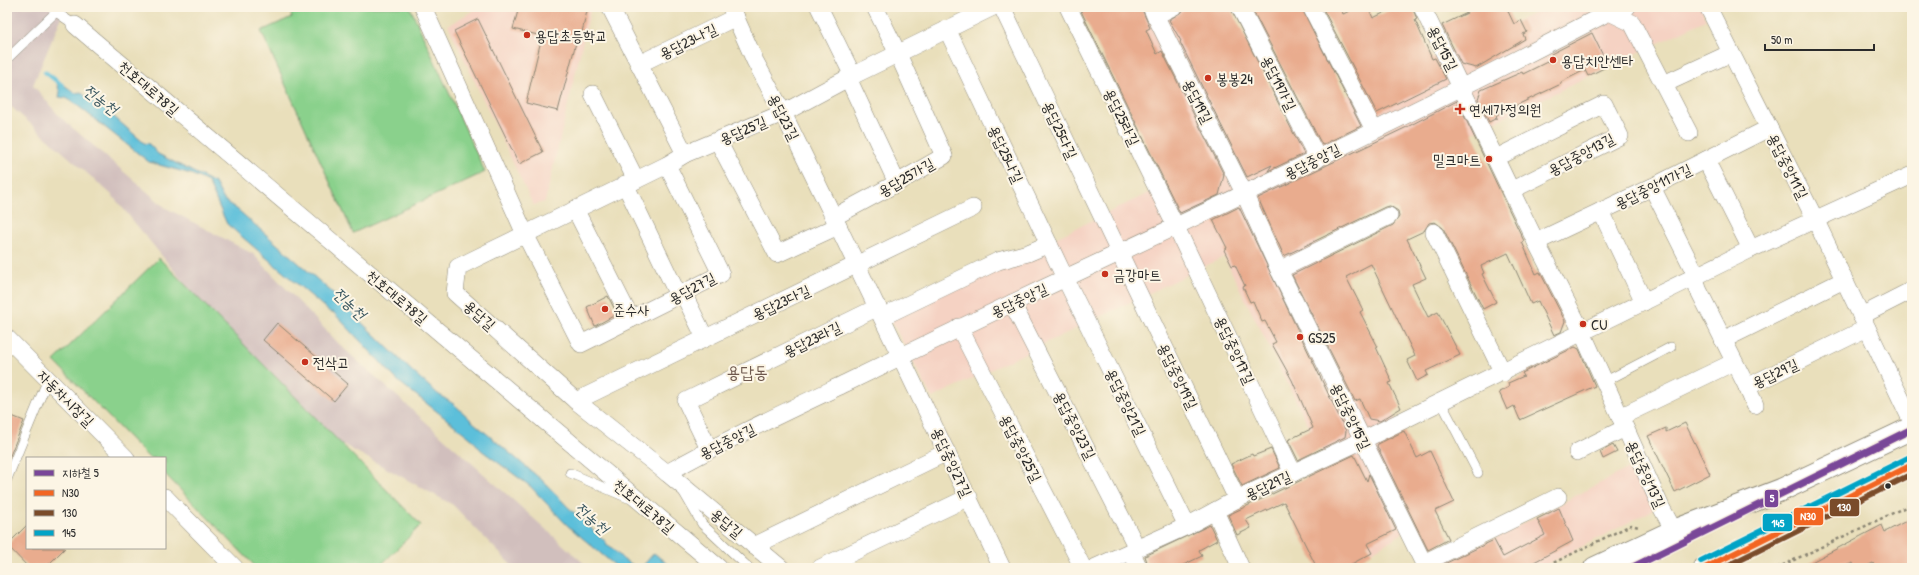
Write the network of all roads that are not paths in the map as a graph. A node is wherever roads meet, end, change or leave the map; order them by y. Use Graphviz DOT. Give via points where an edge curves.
graph roads {
  1 [pos="423,7"];
  2 [pos="610,7"];
  3 [pos="819,7"];
  4 [pos="875,7"];
  5 [pos="993,7"];
  6 [pos="1002,7"];
  7 [pos="1068,7"];
  8 [pos="1173,7"];
  9 [pos="1240,7"];
  10 [pos="1311,7"];
  11 [pos="1422,7"];
  12 [pos="1627,7"];
  13 [pos="1708,7"];
  14 [pos="56,9"];
  15 [pos="1609,10"];
  16 [pos="973,11"];
  17 [pos="734,12"];
  18 [pos="1153,12"];
  19 [pos="75,25"];
  20 [pos="947,30"];
  21 [pos="1731,53"];
  22 [pos="898,54"];
  23 [pos="7,58"];
  24 [pos="639,64"];
  25 [pos="850,77"];
  26 [pos="1664,84"];
  27 [pos="1463,88"];
  28 [pos="593,94"];
  29 [pos="783,113"];
  30 [pos="1769,128"];
  31 [pos="1374,130"];
  32 [pos="1689,133"];
  33 [pos="718,141"];
  34 [pos="685,154"];
  35 [pos="1318,158"];
  36 [pos="1496,158"];
  37 [pos="1706,160"];
  38 [pos="667,165"];
  39 [pos="1912,175"];
  40 [pos="631,182"];
  41 [pos="897,183"];
  42 [pos="1652,187"];
  43 [pos="1512,190"];
  44 [pos="1245,195"];
  45 [pos="973,208"];
  46 [pos="575,209"];
  47 [pos="1601,211"];
  48 [pos="1389,216"];
  49 [pos="836,221"];
  50 [pos="1816,221"];
  51 [pos="1176,227"];
  52 [pos="1434,232"];
  53 [pos="525,234"];
  54 [pos="1536,242"];
  55 [pos="1049,244"];
  56 [pos="1751,249"];
  57 [pos="1118,254"];
  58 [pos="857,266"];
  59 [pos="1279,270"];
  60 [pos="1066,278"];
  61 [pos="1694,279"];
  62 [pos="1844,280"];
  63 [pos="1912,290"];
  64 [pos="680,294"];
  65 [pos="1644,302"];
  66 [pos="1012,303"];
  67 [pos="880,312"];
  68 [pos="631,319"];
  69 [pos="1864,322"];
  70 [pos="959,327"];
  71 [pos="1582,332"];
  72 [pos="7,338"];
  73 [pos="705,338"];
  74 [pos="1723,340"];
  75 [pos="1670,347"];
  76 [pos="902,356"];
  77 [pos="1734,362"];
  78 [pos="1503,373"];
  79 [pos="48,379"];
  80 [pos="1604,382"];
  81 [pos="1747,387"];
  82 [pos="576,401"];
  83 [pos="1441,402"];
  84 [pos="1755,405"];
  85 [pos="1622,422"];
  86 [pos="1912,422"];
  87 [pos="1912,428"];
  88 [pos="1363,440"];
  89 [pos="709,449"];
  90 [pos="947,452"];
  91 [pos="1577,452"];
  92 [pos="125,457"];
  93 [pos="1912,465"];
  94 [pos="570,473"];
  95 [pos="1478,473"];
  96 [pos="1293,474"];
  97 [pos="673,478"];
  98 [pos="7,479"];
  99 [pos="968,497"];
  100 [pos="1558,497"];
  101 [pos="166,499"];
  102 [pos="1237,499"];
  103 [pos="642,504"];
  104 [pos="1215,511"];
  105 [pos="1187,526"];
  106 [pos="1674,531"];
  107 [pos="754,546"];
  108 [pos="1134,550"];
  109 [pos="1425,565"];
  110 [pos="235,568"];
  111 [pos="718,568"];
  112 [pos="749,568"];
  113 [pos="781,568"];
  114 [pos="820,568"];
  115 [pos="1002,568"];
  116 [pos="1083,568"];
  117 [pos="1094,568"];
  118 [pos="1138,568"];
  119 [pos="1241,568"];
  120 [pos="1594,568"];
  121 [pos="1705,568"];
  1 -- 53 [label="street"];
  2 -- 24 [label="street"];
  3 -- 25 [label="street"];
  4 -- 22 [label="street"];
  5 -- 16 [label="street, 용답25길"];
  6 -- 57 [label="street, 용답25다길"];
  7 -- 51 [label="street, 용답25라길"];
  8 -- 18 [label="street"];
  9 -- 35 [label="street, 용답19가길"];
  10 -- 31 [label="street"];
  11 -- 27 [label="street, 용답15길"];
  12 -- 15 [label="street, 용답중앙길"];
  13 -- 21 [label="street, 용답중앙11길"];
  14 -- 19 [label="lane"];
  14 -- 23 [label="lane"];
  15 -- 26 [label="street" via="1632,23"];
  15 -- 27 [label="street, 용답중앙길"];
  16 -- 20 [label="street, 용답25길"];
  17 -- 24 [label="street, 용답23나길"];
  17 -- 29 [label="street, 용답23길" via="755,61"];
  18 -- 44 [label="street, 용답19길"];
  19 -- 103 [label="street, 천호대로78길"];
  20 -- 22 [label="street, 용답25길"];
  20 -- 55 [label="street, 용답25나길"];
  21 -- 26 [label="street"];
  21 -- 30 [label="street, 용답중앙11길"];
  22 -- 25 [label="street, 용답25길"];
  22 -- 41 [label="street, 용답25가길" via="944,156"];
  24 -- 34 [label="street"];
  25 -- 29 [label="street, 용답25길"];
  25 -- 41 [label="street"];
  26 -- 32 [label="street"];
  27 -- 31 [label="street, 용답중앙길"];
  27 -- 36 [label="street, 용답중앙13길"];
  28 -- 40 [label="street"];
  29 -- 33 [label="street, 용답25길"];
  29 -- 49 [label="street, 용답23길"];
  30 -- 37 [label="street, 용답중앙11가길"];
  30 -- 50 [label="street, 용답중앙11길"];
  31 -- 35 [label="street, 용답중앙길"];
  33 -- 34 [label="street, 용답25길"];
  33 -- 49 [label="street" via="777,254"];
  34 -- 38 [label="street, 용답25길"];
  35 -- 44 [label="street, 용답중앙길"];
  36 -- 43 [label="street, 용답중앙13길"];
  36 -- 43 [label="street, 용답중앙13길" via="1604,104 1620,136"];
  37 -- 42 [label="street, 용답중앙11가길"];
  37 -- 56 [label="street"];
  38 -- 40 [label="street, 용답25길"];
  38 -- 64 [label="street, 용답27길" via="721,274"];
  39 -- 50 [label="street, 용답29길"];
  40 -- 46 [label="street, 용답25길"];
  40 -- 64 [label="street"];
  41 -- 49 [label="street, 용답25가길"];
  42 -- 47 [label="street, 용답중앙11가길"];
  42 -- 61 [label="street, 용답29길" via="1693,269"];
  43 -- 54 [label="street, 용답중앙13길"];
  44 -- 51 [label="street, 용답중앙길"];
  44 -- 59 [label="street, 용답중앙15길"];
  45 -- 58 [label="street"];
  46 -- 53 [label="street, 용답25길"];
  46 -- 68 [label="street"];
  47 -- 54 [label="street, 용답중앙11가길"];
  47 -- 65 [label="street"];
  48 -- 59 [label="street"];
  49 -- 58 [label="street, 용답23길"];
  50 -- 56 [label="street, 용답29길"];
  50 -- 62 [label="street, 용답중앙11길"];
  51 -- 57 [label="street, 용답중앙길"];
  51 -- 96 [label="street, 용답중앙17길"];
  52 -- 78 [label="street"];
  53 -- 68 [label="street, 용답27길" via="581,344"];
  53 -- 82 [label="street, 용답길" via="458,267 455,293"];
  54 -- 71 [label="street, 용답중앙13길"];
  55 -- 60 [label="street, 용답25나길"];
  55 -- 67 [label="street" via="1028,254 998,261"];
  56 -- 61 [label="street, 용답29길"];
  57 -- 60 [label="street, 용답중앙길"];
  57 -- 102 [label="street, 용답중앙19길"];
  58 -- 67 [label="street, 용답23길"];
  58 -- 73 [label="street, 용답23다길"];
  59 -- 88 [label="street, 용답중앙15길"];
  60 -- 66 [label="street, 용답중앙길"];
  60 -- 105 [label="street, 용답중앙21길"];
  61 -- 65 [label="street, 용답29길"];
  61 -- 74 [label="street, 용답29길"];
  62 -- 69 [label="street, 용답중앙11길"];
  62 -- 74 [label="street"];
  63 -- 69 [label="street, 용답29길"];
  64 -- 68 [label="street, 용답27길"];
  64 -- 73 [label="street"];
  65 -- 71 [label="street, 용답29길"];
  66 -- 70 [label="street, 용답중앙길"];
  66 -- 108 [label="street, 용답중앙23길"];
  67 -- 76 [label="street, 용답23길"];
  67 -- 89 [label="street, 용답23라길" via="686,401"];
  69 -- 81 [label="street, 용답29길"];
  69 -- 86 [label="street, 용답중앙11길"];
  70 -- 76 [label="street, 용답중앙길"];
  70 -- 116 [label="street, 용답중앙25길"];
  71 -- 78 [label="street, 용답29길"];
  71 -- 80 [label="street, 용답중앙13길"];
  72 -- 79 [label="street, 자동차시장길"];
  73 -- 82 [label="street, 용답23다길"];
  74 -- 77 [label="street, 용답29길"];
  75 -- 80 [label="lane"];
  76 -- 89 [label="street, 용답중앙길"];
  76 -- 90 [label="street, 용답중앙27길"];
  77 -- 81 [label="street, 용답29길"];
  77 -- 85 [label="street"];
  78 -- 83 [label="street, 용답29길"];
  79 -- 92 [label="street, 자동차시장길"];
  79 -- 98 [label="lane"];
  80 -- 85 [label="street, 용답중앙13길"];
  81 -- 84 [label="street"];
  82 -- 97 [label="street, 용답길"];
  83 -- 88 [label="street, 용답29길"];
  83 -- 95 [label="lane"];
  85 -- 91 [label="street"];
  85 -- 106 [label="street, 용답중앙13길"];
  87 -- 106 [label="main road" via="1781,490"];
  88 -- 96 [label="street, 용답29길"];
  88 -- 109 [label="street, 용답중앙15길"];
  89 -- 97 [label="street, 용답중앙길"];
  90 -- 99 [label="street, 용답중앙27길"];
  90 -- 107 [label="street, 용답길"];
  93 -- 121 [label="main road"];
  94 -- 103 [label="lane"];
  96 -- 102 [label="street, 용답29길"];
  97 -- 107 [label="street, 용답길"];
  97 -- 112 [label="lane" via="702,524"];
  99 -- 114 [label="street"];
  99 -- 115 [label="street, 용답중앙27길"];
  100 -- 109 [label="street, 용답중앙15길"];
  101 -- 110 [label="street"];
  102 -- 104 [label="street, 용답29길"];
  103 -- 111 [label="street, 천호대로78길"];
  104 -- 105 [label="street, 용답29길"];
  104 -- 119 [label="street"];
  105 -- 108 [label="street, 용답29길"];
  106 -- 120 [label="main road"];
  107 -- 113 [label="street, 용답길"];
  108 -- 117 [label="street, 용답29길"];
  108 -- 118 [label="street, 용답중앙23길"];
}
